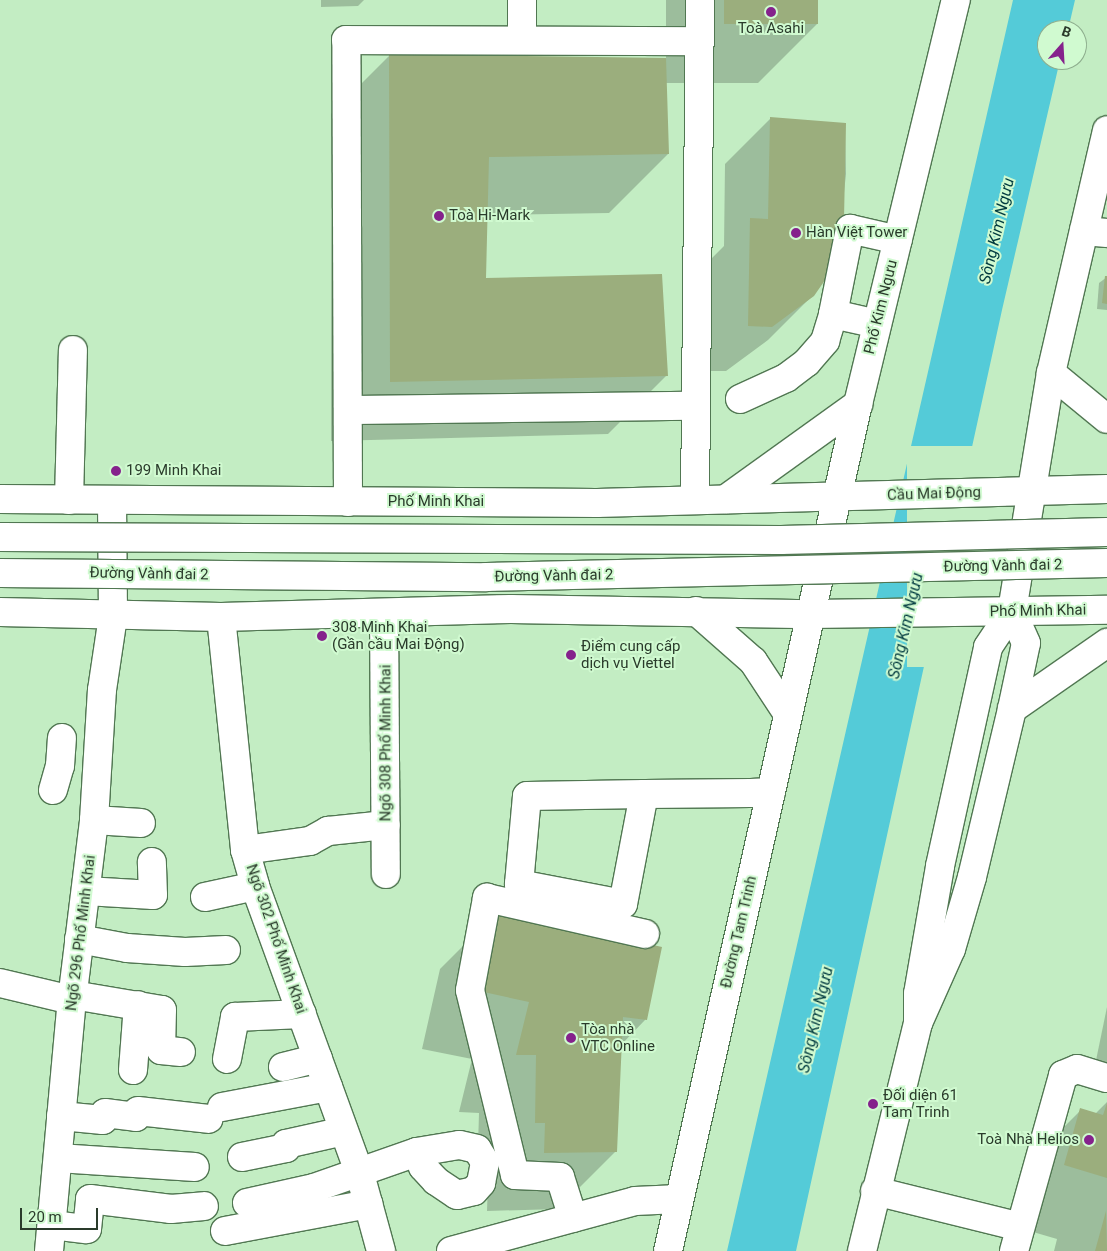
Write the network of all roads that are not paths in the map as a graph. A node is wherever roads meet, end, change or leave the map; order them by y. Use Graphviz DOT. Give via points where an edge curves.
graph roads {
  1 [pos="522,0"];
  2 [pos="700,0"];
  3 [pos="956,0"];
  4 [pos="522,40"];
  5 [pos="700,41"];
  6 [pos="1107,130"];
  7 [pos="1099,200"];
  8 [pos="1095,232"];
  9 [pos="898,240"];
  10 [pos="833,314"];
  11 [pos="877,324"];
  12 [pos="73,350"];
  13 [pos="1051,373"];
  14 [pos="740,399"];
  15 [pos="858,404"];
  16 [pos="696,406"];
  17 [pos="348,410"];
  18 [pos="1107,419"];
  19 [pos="1107,489"];
  20 [pos="1031,491"];
  21 [pos="872,496"];
  22 [pos="837,497"];
  23 [pos="0,499"];
  24 [pos="726,499"];
  25 [pos="69,500"];
  26 [pos="695,500"];
  27 [pos="112,501"];
  28 [pos="348,502"];
  29 [pos="1107,532"];
  30 [pos="0,537"];
  31 [pos="1107,563"];
  32 [pos="0,573"];
  33 [pos="1107,610"];
  34 [pos="696,611"];
  35 [pos="1012,611"];
  36 [pos="0,612"];
  37 [pos="384,613"];
  38 [pos="811,614"];
  39 [pos="113,616"];
  40 [pos="221,617"];
  41 [pos="1107,643"];
  42 [pos="1012,709"];
  43 [pos="788,714"];
  44 [pos="62,738"];
  45 [pos="98,764"];
  46 [pos="771,792"];
  47 [pos="644,794"];
  48 [pos="94,820"];
  49 [pos="141,823"];
  50 [pos="386,825"];
  51 [pos="245,850"];
  52 [pos="152,862"];
  53 [pos="386,874"];
  54 [pos="255,886"];
  55 [pos="86,890"];
  56 [pos="205,897"];
  57 [pos="645,934"];
  58 [pos="79,939"];
  59 [pos="226,950"];
  60 [pos="0,983"];
  61 [pos="72,998"];
  62 [pos="138,1006"];
  63 [pos="302,1014"];
  64 [pos="918,1023"];
  65 [pos="180,1052"];
  66 [pos="318,1058"];
  67 [pos="226,1059"];
  68 [pos="283,1067"];
  69 [pos="133,1070"];
  70 [pos="1107,1078"];
  71 [pos="328,1087"];
  72 [pos="61,1116"];
  73 [pos="344,1131"];
  74 [pos="417,1152"];
  75 [pos="242,1157"];
  76 [pos="58,1158"];
  77 [pos="195,1167"];
  78 [pos="360,1174"];
  79 [pos="875,1191"];
  80 [pos="679,1199"];
  81 [pos="247,1203"];
  82 [pos="368,1204"];
  83 [pos="204,1206"];
  84 [pos="573,1218"];
  85 [pos="225,1231"];
  86 [pos="50,1238"];
  87 [pos="1017,1239"];
  88 [pos="87,1240"];
  89 [pos="381,1251"];
  90 [pos="451,1251"];
  91 [pos="668,1251"];
  92 [pos="862,1251"];
  1 -- 4 [label="main road"];
  2 -- 5 [label="main road"];
  3 -- 9 [label="main road, Phố Kim Ngưu"];
  4 -- 5 [label="main road"];
  4 -- 17 [label="main road" via="346,40"];
  5 -- 16 [label="main road"];
  6 -- 7 [label="main road"];
  7 -- 8 [label="main road"];
  8 -- 13 [label="main road"];
  9 -- 10 [label="main road" via="850,229"];
  9 -- 11 [label="main road, Phố Kim Ngưu"];
  10 -- 11 [label="main road"];
  10 -- 14 [label="main road" via="825,341 807,362 786,378"];
  11 -- 15 [label="main road, Phố Kim Ngưu"];
  12 -- 25 [label="main road"];
  13 -- 18 [label="main road"];
  13 -- 20 [label="main road"];
  15 -- 22 [label="main road, Phố Kim Ngưu"];
  15 -- 24 [label="main road"];
  16 -- 17 [label="main road"];
  16 -- 26 [label="main road"];
  17 -- 28 [label="main road"];
  19 -- 20 [label="main road"];
  20 -- 21 [label="main road, Cầu Mai Động"];
  20 -- 35 [label="main road"];
  21 -- 22 [label="main road, Phố Minh Khai"];
  22 -- 24 [label="main road, Phố Minh Khai"];
  22 -- 38 [label="main road, Phố Kim Ngưu"];
  23 -- 25 [label="main road, Phố Minh Khai"];
  24 -- 26 [label="main road, Phố Minh Khai"];
  25 -- 27 [label="main road, Phố Minh Khai"];
  26 -- 28 [label="main road, Phố Minh Khai"];
  27 -- 28 [label="main road, Phố Minh Khai"];
  27 -- 39 [label="main road, Ngõ 296 Phố Minh Khai"];
  29 -- 30 [label="main road, Đường Vành đai 2, bridge" via="781,540"];
  31 -- 32 [label="main road, Đường Vành đai 2, bridge" via="486,577"];
  33 -- 35 [label="main road, Phố Minh Khai"];
  34 -- 37 [label="main road" via="512,609"];
  34 -- 38 [label="main road"];
  34 -- 43 [label="main road" via="753,661"];
  35 -- 38 [label="main road, Phố Minh Khai"];
  35 -- 42 [label="main road" via="1026,643"];
  35 -- 64 [label="main road" via="988,647 984,664 940,866 918,994"];
  36 -- 39 [label="main road"];
  37 -- 40 [label="main road"];
  37 -- 50 [label="main road, Ngõ 308 Phố Minh Khai"];
  38 -- 43 [label="main road, Đường Tam Trinh"];
  39 -- 40 [label="main road"];
  39 -- 45 [label="main road, Ngõ 296 Phố Minh Khai" via="102,690"];
  40 -- 51 [label="main road, Ngõ 302 Phố Minh Khai"];
  41 -- 42 [label="main road"];
  42 -- 64 [label="main road" via="972,877 951,949"];
  43 -- 46 [label="main road, Đường Tam Trinh"];
  44 -- 45 [label="main road" via="57,778"];
  45 -- 48 [label="main road, Ngõ 296 Phố Minh Khai"];
  46 -- 47 [label="main road"];
  46 -- 80 [label="main road, Đường Tam Trinh"];
  47 -- 47 [label="main road" via="527,796 519,884 623,904"];
  48 -- 49 [label="main road"];
  48 -- 55 [label="main road, Ngõ 296 Phố Minh Khai"];
  50 -- 51 [label="main road" via="328,831 310,840"];
  50 -- 53 [label="main road, Ngõ 308 Phố Minh Khai"];
  51 -- 54 [label="main road, Ngõ 302 Phố Minh Khai"];
  52 -- 55 [label="main road" via="153,895"];
  54 -- 56 [label="main road"];
  54 -- 63 [label="main road, Ngõ 302 Phố Minh Khai"];
  55 -- 58 [label="main road, Ngõ 296 Phố Minh Khai"];
  57 -- 84 [label="main road" via="487,898 470,990 515,1175 560,1177"];
  58 -- 59 [label="main road" via="175,952"];
  58 -- 61 [label="main road, Ngõ 296 Phố Minh Khai"];
  60 -- 61 [label="main road"];
  61 -- 62 [label="main road"];
  61 -- 72 [label="main road, Ngõ 296 Phố Minh Khai"];
  62 -- 65 [label="main road" via="162,1010 161,1050"];
  62 -- 69 [label="main road"];
  63 -- 66 [label="main road, Ngõ 302 Phố Minh Khai"];
  63 -- 67 [label="main road" via="235,1017"];
  64 -- 79 [label="main road"];
  66 -- 68 [label="main road"];
  66 -- 71 [label="main road, Ngõ 302 Phố Minh Khai"];
  70 -- 87 [label="main road" via="1077,1069 1063,1075"];
  71 -- 72 [label="main road" via="216,1113 138,1111 136,1117 105,1113 103,1120"];
  71 -- 73 [label="main road, Ngõ 302 Phố Minh Khai"];
  72 -- 76 [label="main road, Ngõ 296 Phố Minh Khai"];
  73 -- 75 [label="main road"];
  73 -- 78 [label="main road, Ngõ 302 Phố Minh Khai"];
  74 -- 78 [label="main road"];
  76 -- 77 [label="main road"];
  76 -- 86 [label="main road, Ngõ 296 Phố Minh Khai"];
  78 -- 81 [label="main road"];
  78 -- 82 [label="main road, Ngõ 302 Phố Minh Khai"];
  79 -- 87 [label="main road"];
  79 -- 92 [label="main road"];
  80 -- 84 [label="main road" via="635,1201"];
  80 -- 91 [label="main road, Đường Tam Trinh"];
  82 -- 85 [label="main road"];
  82 -- 89 [label="main road, Ngõ 302 Phố Minh Khai"];
  83 -- 88 [label="main road" via="171,1209 90,1199"];
  84 -- 90 [label="main road"];
  86 -- 88 [label="main road"];
}
